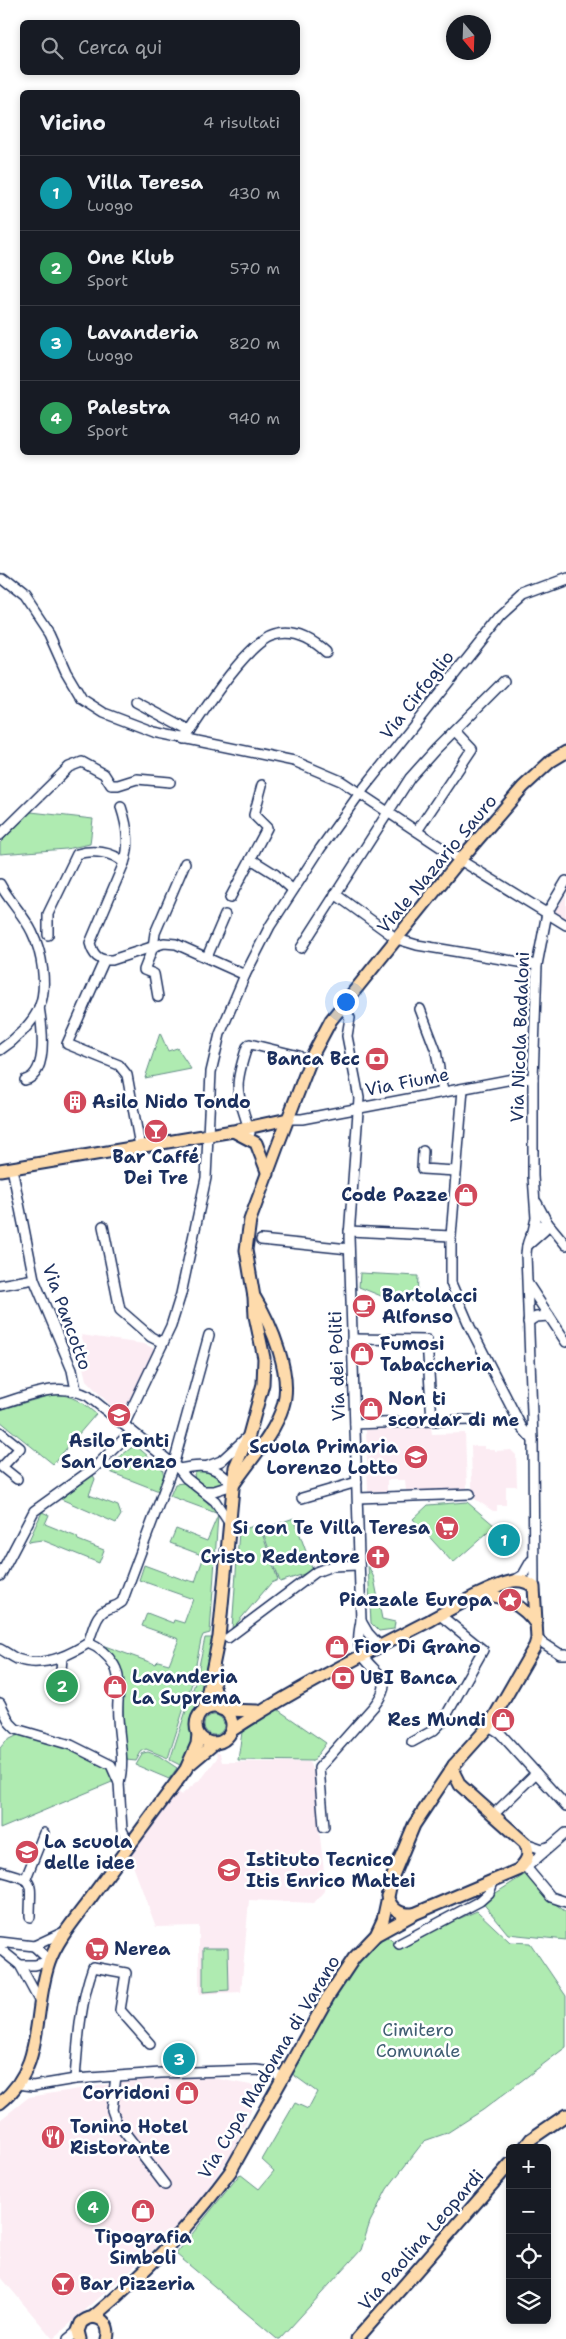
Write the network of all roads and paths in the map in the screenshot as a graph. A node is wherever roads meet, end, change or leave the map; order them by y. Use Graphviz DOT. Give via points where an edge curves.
graph roads {
  1 [pos="0,578"];
  2 [pos="566,580"];
  3 [pos="326,652"];
  4 [pos="504,681"];
  5 [pos="136,702"];
  6 [pos="454,731"];
  7 [pos="187,735"];
  8 [pos="566,752"];
  9 [pos="170,782"];
  10 [pos="262,785"];
  11 [pos="360,793"];
  12 [pos="121,807"];
  13 [pos="388,813"];
  14 [pos="418,831"];
  15 [pos="0,835"];
  16 [pos="251,859"];
  17 [pos="460,860"];
  18 [pos="124,863"];
  19 [pos="185,863"];
  20 [pos="566,881"];
  21 [pos="0,884"];
  22 [pos="293,890"];
  23 [pos="335,894"];
  24 [pos="230,898"];
  25 [pos="547,913"];
  26 [pos="225,916"];
  27 [pos="566,925"];
  28 [pos="48,935"];
  29 [pos="397,939"];
  30 [pos="153,947"];
  31 [pos="301,948"];
  32 [pos="207,957"];
  33 [pos="104,961"];
  34 [pos="537,965"];
  35 [pos="245,975"];
  36 [pos="158,997"];
  37 [pos="342,1006"];
  38 [pos="39,1007"];
  39 [pos="420,1009"];
  40 [pos="0,1050"];
  41 [pos="299,1056"];
  42 [pos="533,1078"];
  43 [pos="25,1080"];
  44 [pos="463,1089"];
  45 [pos="443,1092"];
  46 [pos="357,1108"];
  47 [pos="288,1119"];
  48 [pos="263,1126"];
  49 [pos="208,1135"];
  50 [pos="252,1137"];
  51 [pos="279,1142"];
  52 [pos="140,1146"];
  53 [pos="424,1151"];
  54 [pos="6,1169"];
  55 [pos="456,1171"];
  56 [pos="268,1174"];
  57 [pos="536,1201"];
  58 [pos="547,1222"];
  59 [pos="103,1226"];
  60 [pos="349,1231"];
  61 [pos="533,1231"];
  62 [pos="451,1236"];
  63 [pos="261,1240"];
  64 [pos="566,1245"];
  65 [pos="526,1246"];
  66 [pos="349,1249"];
  67 [pos="34,1279"];
  68 [pos="527,1282"];
  69 [pos="0,1285"];
  70 [pos="254,1297"];
  71 [pos="527,1297"];
  72 [pos="537,1298"];
  73 [pos="528,1308"];
  74 [pos="549,1316"];
  75 [pos="528,1322"];
  76 [pos="210,1335"];
  77 [pos="352,1339"];
  78 [pos="566,1342"];
  79 [pos="163,1343"];
  80 [pos="76,1390"];
  81 [pos="0,1404"];
  82 [pos="471,1420"];
  83 [pos="432,1421"];
  84 [pos="355,1424"];
  85 [pos="124,1425"];
  86 [pos="0,1432"];
  87 [pos="132,1432"];
  88 [pos="249,1436"];
  89 [pos="534,1440"];
  90 [pos="1,1466"];
  91 [pos="208,1466"];
  92 [pos="176,1467"];
  93 [pos="17,1479"];
  94 [pos="357,1482"];
  95 [pos="233,1485"];
  96 [pos="203,1491"];
  97 [pos="470,1494"];
  98 [pos="302,1498"];
  99 [pos="358,1498"];
  100 [pos="231,1526"];
  101 [pos="532,1558"];
  102 [pos="359,1565"];
  103 [pos="0,1576"];
  104 [pos="513,1581"];
  105 [pos="534,1591"];
  106 [pos="479,1596"];
  107 [pos="516,1605"];
  108 [pos="440,1615"];
  109 [pos="361,1621"];
  110 [pos="536,1624"];
  111 [pos="228,1638"];
  112 [pos="537,1640"];
  113 [pos="88,1643"];
  114 [pos="380,1646"];
  115 [pos="0,1650"];
  116 [pos="566,1654"];
  117 [pos="362,1655"];
  118 [pos="62,1657"];
  119 [pos="213,1672"];
  120 [pos="60,1685"];
  121 [pos="0,1703"];
  122 [pos="204,1710"];
  123 [pos="223,1710"];
  124 [pos="260,1711"];
  125 [pos="489,1726"];
  126 [pos="231,1730"];
  127 [pos="198,1734"];
  128 [pos="412,1742"];
  129 [pos="215,1743"];
  130 [pos="454,1765"];
  131 [pos="186,1769"];
  132 [pos="536,1773"];
  133 [pos="119,1783"];
  134 [pos="466,1792"];
  135 [pos="436,1793"];
  136 [pos="566,1806"];
  137 [pos="493,1815"];
  138 [pos="324,1826"];
  139 [pos="44,1833"];
  140 [pos="566,1833"];
  141 [pos="525,1843"];
  142 [pos="552,1845"];
  143 [pos="130,1846"];
  144 [pos="522,1868"];
  145 [pos="0,1871"];
  146 [pos="26,1878"];
  147 [pos="494,1880"];
  148 [pos="387,1896"];
  149 [pos="566,1902"];
  150 [pos="414,1914"];
  151 [pos="30,1917"];
  152 [pos="68,1930"];
  153 [pos="377,1934"];
  154 [pos="0,1942"];
  155 [pos="399,1944"];
  156 [pos="34,1946"];
  157 [pos="0,1949"];
  158 [pos="50,1961"];
  159 [pos="20,1964"];
  160 [pos="41,2005"];
  161 [pos="150,2044"];
  162 [pos="116,2076"];
  163 [pos="282,2078"];
  164 [pos="75,2079"];
  165 [pos="18,2084"];
  166 [pos="0,2103"];
  167 [pos="566,2115"];
  168 [pos="528,2144"];
  169 [pos="506,2169"];
  170 [pos="165,2184"];
  171 [pos="98,2319"];
  172 [pos="79,2335"];
  173 [pos="68,2339"];
  174 [pos="107,2339"];
  175 [pos="358,2339"];
  1 -- 7 [label="street" via="30,605 49,634 82,699 104,713 128,722"];
  2 -- 11 [label="street, Via Cirfoglio" via="512,603"];
  3 -- 7 [label="street" via="313,640 289,633 273,635 235,668"];
  4 -- 6 [label="street"];
  5 -- 7 [label="street"];
  6 -- 13 [label="street" via="419,766"];
  6 -- 14 [label="street" via="472,749"];
  7 -- 11 [label="street" via="294,761 324,772"];
  8 -- 17 [label="main road, Viale Nazario Sauro" via="523,787"];
  9 -- 15 [label="street" via="137,779 111,785 104,774 82,762 70,767"];
  10 -- 16 [label="street" via="254,815 267,828"];
  11 -- 13 [label="street"];
  11 -- 22 [label="street, Via Cirfoglio"];
  12 -- 18 [label="street" via="128,848"];
  13 -- 14 [label="street"];
  13 -- 23 [label="street"];
  14 -- 17 [label="street"];
  16 -- 22 [label="street"];
  16 -- 24 [label="street"];
  17 -- 25 [label="street"];
  17 -- 29 [label="main road, Viale Nazario Sauro"];
  18 -- 28 [label="street" via="118,857 89,850 77,854 48,914"];
  18 -- 33 [label="street" via="90,943 97,958"];
  19 -- 30 [label="street" via="155,932"];
  20 -- 25 [label="street, Via Nicola Badaloni"];
  21 -- 38 [label="street" via="32,931 38,947 42,971"];
  22 -- 35 [label="street, Via Cirfoglio"];
  23 -- 29 [label="street"];
  23 -- 31 [label="street"];
  25 -- 27 [label="street"];
  25 -- 34 [label="street, Via Nicola Badaloni"];
  26 -- 32 [label="street"];
  29 -- 34 [label="street"];
  29 -- 37 [label="main road, Viale Nazario Sauro"];
  30 -- 32 [label="street" via="164,943 176,944"];
  30 -- 33 [label="street"];
  30 -- 36 [label="street" via="144,970 154,974"];
  32 -- 35 [label="street"];
  33 -- 52 [label="street" via="67,1044 124,1070"];
  34 -- 42 [label="street, Via Nicola Badaloni"];
  35 -- 49 [label="street, Via Cirfoglio" via="220,1034 211,1072"];
  37 -- 46 [label="street" via="350,1018 347,1036 359,1098"];
  37 -- 47 [label="main road, Viale Nazario Sauro" via="320,1039"];
  38 -- 40 [label="street" via="30,1022"];
  38 -- 43 [label="street" via="43,1034 41,1056 37,1068"];
  39 -- 45 [label="street" via="436,1051"];
  41 -- 50 [label="street" via="259,1044 247,1047 237,1086"];
  42 -- 44 [label="street, Via Fiume"];
  42 -- 57 [label="street, Via Nicola Badaloni"];
  44 -- 45 [label="street, Via Fiume"];
  44 -- 55 [label="street"];
  45 -- 46 [label="street, Via Fiume"];
  46 -- 47 [label="street, Via Fiume"];
  46 -- 60 [label="street, Via dei Politi"];
  47 -- 48 [label="main road"];
  47 -- 51 [label="main road, Viale Nazario Sauro"];
  48 -- 50 [label="main road"];
  48 -- 51 [label="main road"];
  49 -- 50 [label="main road" via="233,1132"];
  49 -- 52 [label="main road"];
  49 -- 79 [label="street, Via Cirfoglio" via="200,1215 181,1294"];
  50 -- 51 [label="main road" via="264,1144"];
  50 -- 56 [label="main road"];
  51 -- 56 [label="main road, Viale Nazario Sauro"];
  52 -- 54 [label="main road"];
  53 -- 55 [label="street" via="422,1169"];
  54 -- 67 [label="street, Via Pancotto"];
  55 -- 62 [label="street"];
  56 -- 70 [label="main road, Viale Nazario Sauro" via="250,1220 246,1250"];
  57 -- 58 [label="street, Via Nicola Badaloni"];
  57 -- 61 [label="street, Via Nicola Badaloni"];
  58 -- 61 [label="street"];
  58 -- 64 [label="street, Via Nicola Badaloni"];
  58 -- 65 [label="street" via="544,1230"];
  59 -- 79 [label="street" via="120,1310 151,1337"];
  60 -- 62 [label="street"];
  60 -- 66 [label="street, Via dei Politi"];
  61 -- 65 [label="street"];
  62 -- 89 [label="street" via="451,1283 459,1304 522,1428"];
  63 -- 66 [label="street"];
  65 -- 68 [label="street"];
  66 -- 77 [label="street, Via dei Politi"];
  67 -- 69 [label="street"];
  67 -- 80 [label="street, Via Pancotto" via="72,1370"];
  68 -- 71 [label="street"];
  68 -- 72 [label="street"];
  70 -- 88 [label="main road, Viale Nazario Sauro" via="264,1358 263,1384"];
  70 -- 95 [label="main road, Viale Nazario Sauro" via="274,1337 286,1390 272,1430"];
  71 -- 72 [label="street"];
  71 -- 73 [label="street"];
  72 -- 74 [label="street"];
  73 -- 74 [label="street" via="538,1309"];
  73 -- 75 [label="street"];
  74 -- 75 [label="street" via="536,1317"];
  74 -- 78 [label="street"];
  75 -- 89 [label="street"];
  76 -- 92 [label="street"];
  77 -- 83 [label="street" via="427,1340"];
  77 -- 84 [label="street, Via dei Politi"];
  79 -- 85 [label="street, Via Cirfoglio"];
  80 -- 81 [label="street" via="48,1390"];
  80 -- 85 [label="street"];
  82 -- 83 [label="street"];
  83 -- 84 [label="street"];
  84 -- 94 [label="street, Via dei Politi"];
  85 -- 87 [label="street"];
  86 -- 90 [label="street" via="20,1448"];
  87 -- 92 [label="street"];
  87 -- 103 [label="street" via="94,1468 34,1512"];
  88 -- 91 [label="street" via="221,1461"];
  88 -- 95 [label="main road, Viale Nazario Sauro" via="235,1467"];
  89 -- 101 [label="street"];
  90 -- 93 [label="street"];
  91 -- 92 [label="street"];
  91 -- 95 [label="street" via="223,1473"];
  92 -- 96 [label="street"];
  92 -- 113 [label="street" via="122,1602 103,1611"];
  94 -- 98 [label="street"];
  94 -- 99 [label="street, Via dei Politi"];
  95 -- 96 [label="street"];
  95 -- 100 [label="main road, Viale Nazario Sauro"];
  96 -- 100 [label="street" via="215,1501"];
  97 -- 99 [label="street"];
  99 -- 102 [label="street, Via dei Politi"];
  100 -- 119 [label="main road, Viale Nazario Sauro"];
  101 -- 104 [label="street" via="523,1575"];
  101 -- 105 [label="street"];
  102 -- 109 [label="street, Via dei Politi"];
  102 -- 111 [label="street" via="332,1566 316,1572"];
  104 -- 105 [label="main road" via="523,1581"];
  104 -- 106 [label="main road"];
  105 -- 107 [label="main road" via="527,1602"];
  105 -- 110 [label="main road"];
  106 -- 107 [label="main road" via="497,1597"];
  106 -- 108 [label="main road"];
  107 -- 110 [label="main road"];
  108 -- 114 [label="main road"];
  108 -- 128 [label="street" via="483,1650 443,1720 434,1730"];
  109 -- 114 [label="street"];
  109 -- 117 [label="street, Via dei Politi" via="358,1646"];
  110 -- 112 [label="main road"];
  112 -- 116 [label="street" via="560,1654"];
  112 -- 125 [label="main road"];
  113 -- 118 [label="street"];
  113 -- 133 [label="street" via="97,1646 107,1656 118,1676 122,1763"];
  114 -- 117 [label="main road"];
  115 -- 118 [label="street" via="18,1659 39,1662"];
  117 -- 124 [label="main road"];
  117 -- 138 [label="street" via="378,1671 384,1688 374,1706 319,1768"];
  118 -- 120 [label="street"];
  119 -- 122 [label="main road, Viale Nazario Sauro"];
  119 -- 123 [label="main road" via="214,1687"];
  121 -- 133 [label="street" via="16,1729 56,1739 93,1754 112,1765"];
  122 -- 123 [label="main road" via="212,1707"];
  122 -- 127 [label="main road, Viale Nazario Sauro" via="196,1723"];
  123 -- 124 [label="main road"];
  123 -- 126 [label="main road" via="230,1717"];
  124 -- 126 [label="main road"];
  125 -- 130 [label="main road"];
  125 -- 132 [label="street" via="500,1733"];
  126 -- 129 [label="main road" via="225,1739"];
  127 -- 129 [label="main road" via="207,1742"];
  127 -- 131 [label="main road, Viale Nazario Sauro"];
  129 -- 131 [label="main road"];
  130 -- 134 [label="main road" via="456,1778"];
  130 -- 135 [label="main road"];
  131 -- 143 [label="main road, Viale Nazario Sauro"];
  132 -- 136 [label="street"];
  132 -- 137 [label="street"];
  133 -- 143 [label="street" via="122,1830"];
  134 -- 135 [label="main road" via="448,1788"];
  134 -- 137 [label="main road"];
  135 -- 148 [label="main road" via="407,1838"];
  137 -- 141 [label="main road"];
  139 -- 146 [label="street"];
  140 -- 142 [label="street"];
  141 -- 142 [label="street" via="542,1848"];
  141 -- 144 [label="main road" via="528,1855"];
  142 -- 144 [label="street"];
  143 -- 152 [label="main road, Viale Nazario Sauro"];
  144 -- 147 [label="main road"];
  144 -- 149 [label="street" via="551,1897"];
  145 -- 146 [label="street"];
  146 -- 151 [label="street" via="30,1884"];
  147 -- 150 [label="main road"];
  147 -- 155 [label="street" via="489,1893 480,1901"];
  148 -- 150 [label="main road" via="393,1908 403,1914"];
  148 -- 153 [label="main road"];
  150 -- 153 [label="main road"];
  152 -- 156 [label="street"];
  152 -- 158 [label="main road, Viale Nazario Sauro"];
  153 -- 163 [label="main road, Via Cupa Madonna di Varano" via="354,1958 328,1997"];
  154 -- 156 [label="street"];
  156 -- 158 [label="street"];
  157 -- 159 [label="street"];
  158 -- 159 [label="street"];
  158 -- 160 [label="main road, Viale Nazario Sauro"];
  159 -- 160 [label="street"];
  160 -- 165 [label="main road, Viale Nazario Sauro" via="33,2052"];
  161 -- 164 [label="street" via="120,2010 126,1973 93,1967 79,2025"];
  162 -- 163 [label="street" via="256,2070 274,2072"];
  162 -- 164 [label="street"];
  162 -- 170 [label="street" via="112,2110 116,2121"];
  163 -- 171 [label="main road, Via Cupa Madonna di Varano" via="230,2172 212,2197 108,2304"];
  164 -- 165 [label="street" via="33,2086"];
  165 -- 166 [label="main road, Viale Nazario Sauro"];
  167 -- 168 [label="main road"];
  169 -- 175 [label="main road, Via Paolina Leopardi"];
  171 -- 172 [label="main road, Via Cupa Madonna di Varano" via="85,2320"];
  171 -- 174 [label="main road" via="108,2327"];
  172 -- 173 [label="street"];
}
